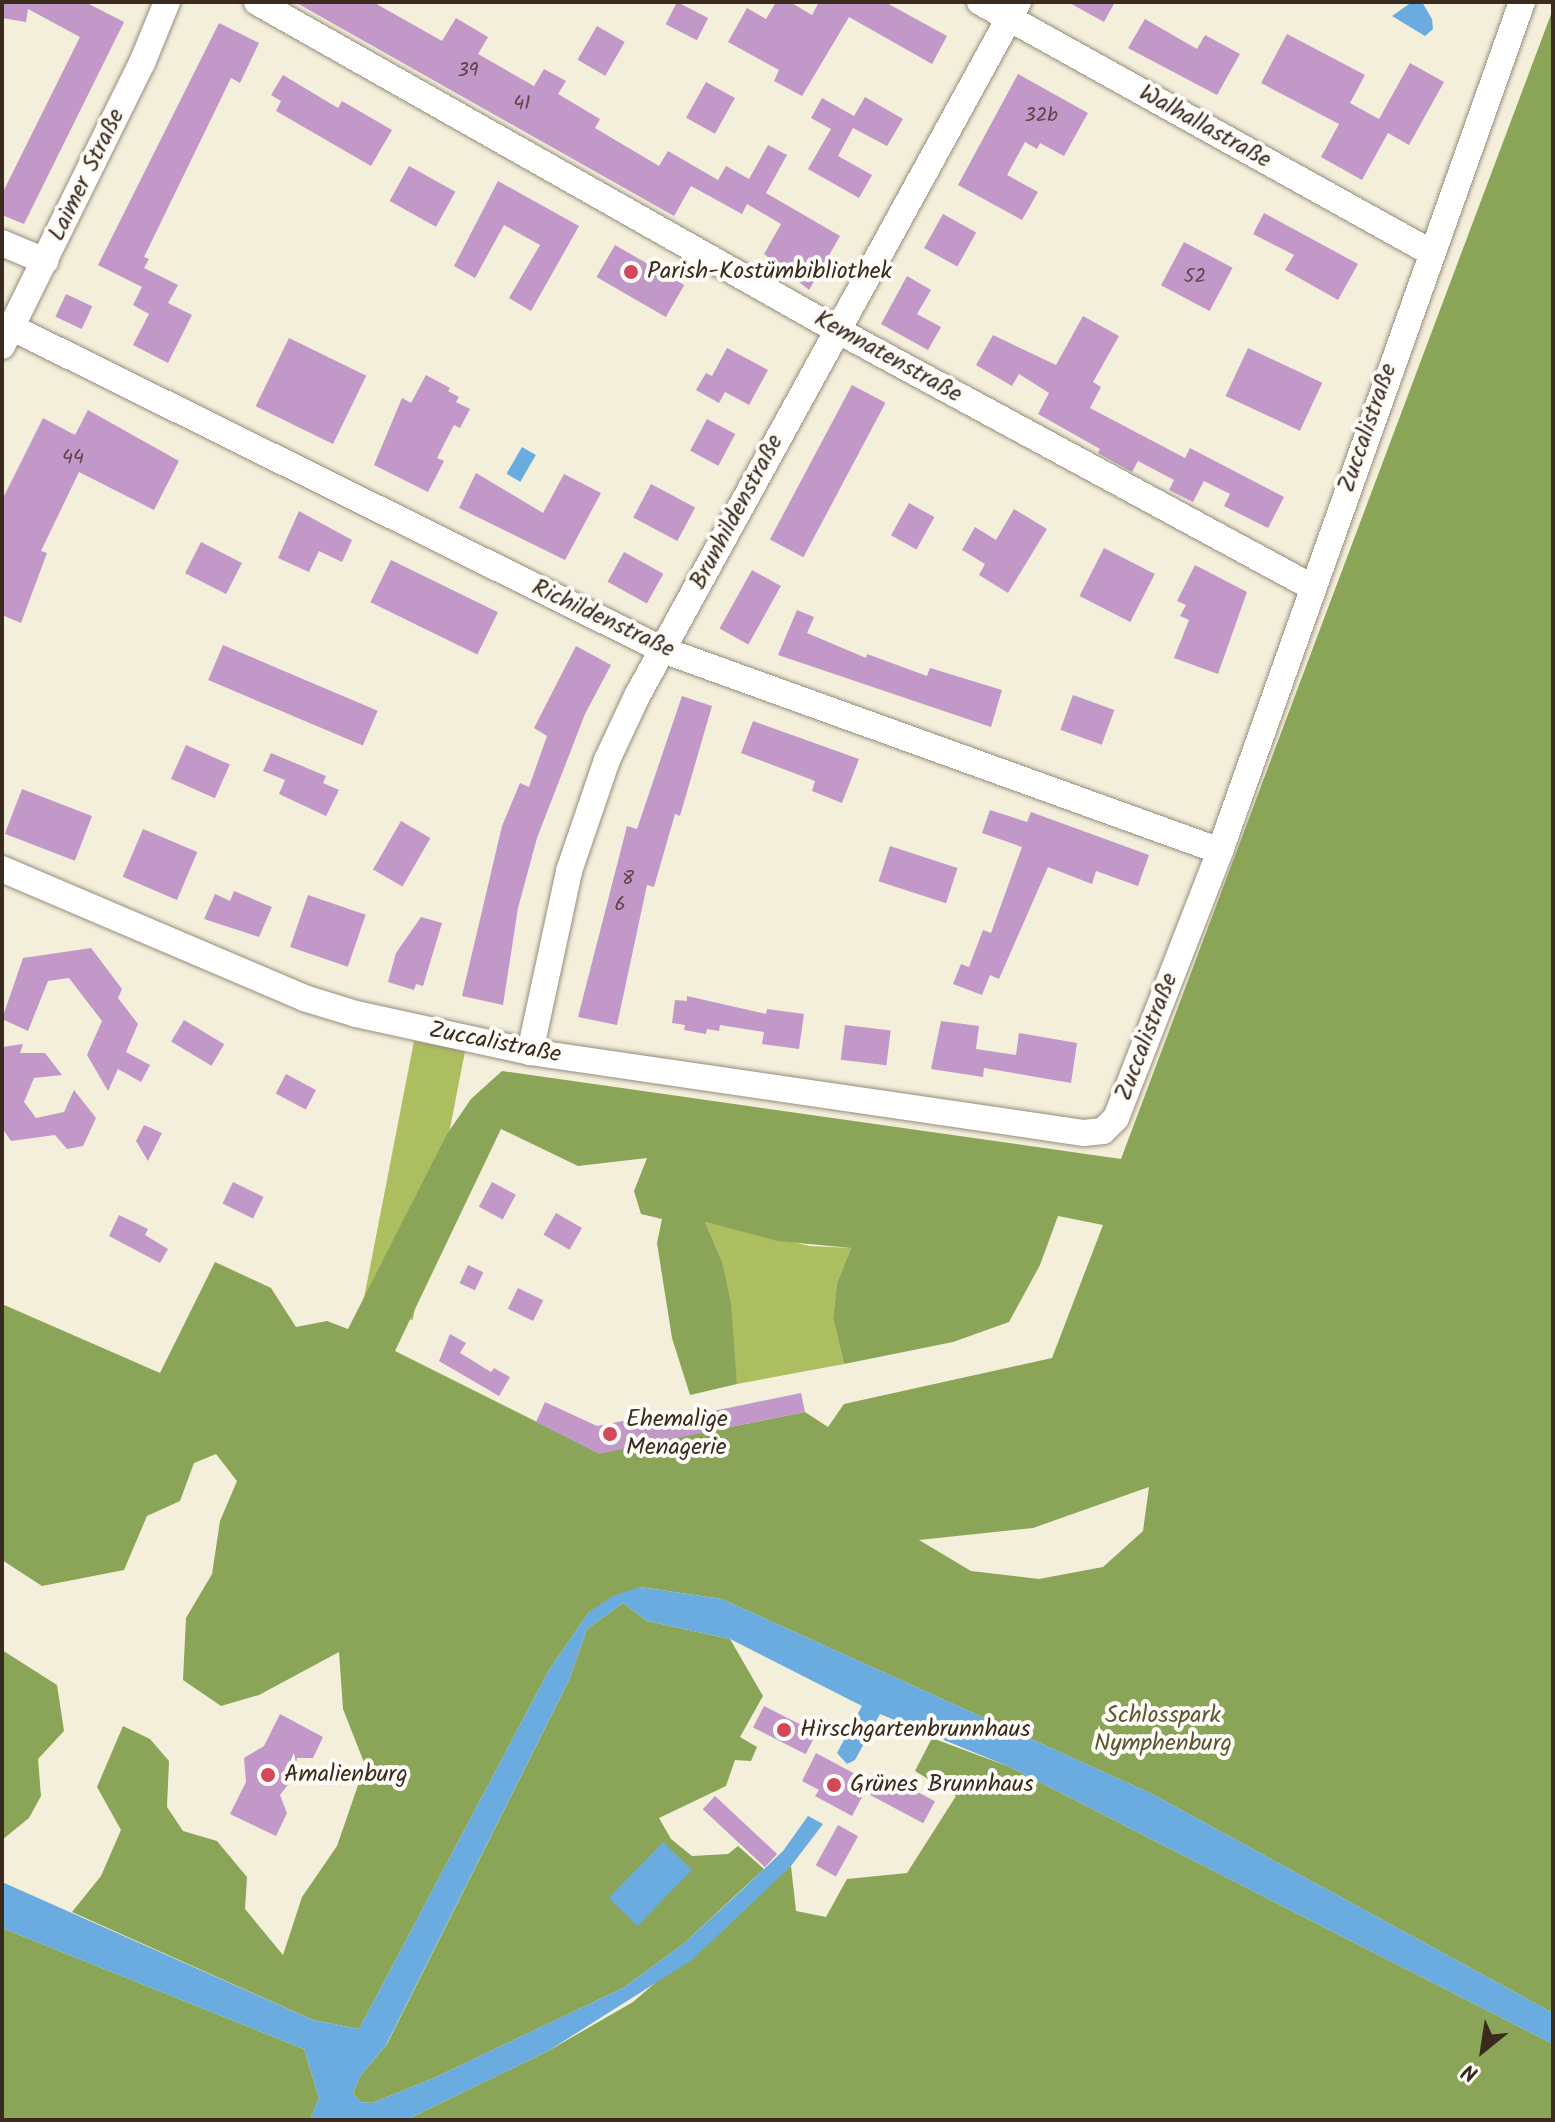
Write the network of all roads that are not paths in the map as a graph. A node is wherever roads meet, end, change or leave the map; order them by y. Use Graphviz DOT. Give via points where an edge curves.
graph roads {
  1 [pos="167,2"];
  2 [pos="257,2"];
  3 [pos="980,2"];
  4 [pos="1522,2"];
  5 [pos="1013,10"];
  6 [pos="2,243"];
  7 [pos="1430,252"];
  8 [pos="45,261"];
  9 [pos="837,330"];
  10 [pos="7,336"];
  11 [pos="1312,587"];
  12 [pos="663,650"];
  13 [pos="1220,851"];
  14 [pos="2,869"];
  15 [pos="530,1052"];
  1 -- 8 [label="street, Laimer Straße"];
  2 -- 9 [label="street, Kemnatenstraße"];
  3 -- 5 [label="street, Walhallastraße"];
  4 -- 7 [label="street, Zuccalistraße"];
  5 -- 7 [label="street, Walhallastraße"];
  5 -- 9 [label="street, Brunhildenstraße"];
  6 -- 8 [label="street"];
  7 -- 11 [label="street, Zuccalistraße"];
  8 -- 10 [label="street, Laimer Straße"];
  9 -- 11 [label="street, Kemnatenstraße"];
  9 -- 12 [label="street, Brunhildenstraße"];
  10 -- 12 [label="street, Richildenstraße"];
  11 -- 13 [label="street, Zuccalistraße"];
  12 -- 13 [label="street, Richildenstraße"];
  12 -- 15 [label="street, Brunhildenstraße" via="588,809 556,917"];
  13 -- 15 [label="street, Zuccalistraße" via="1116,1118 1103,1131 1084,1133"];
  14 -- 15 [label="street, Zuccalistraße" via="304,998"];
}
